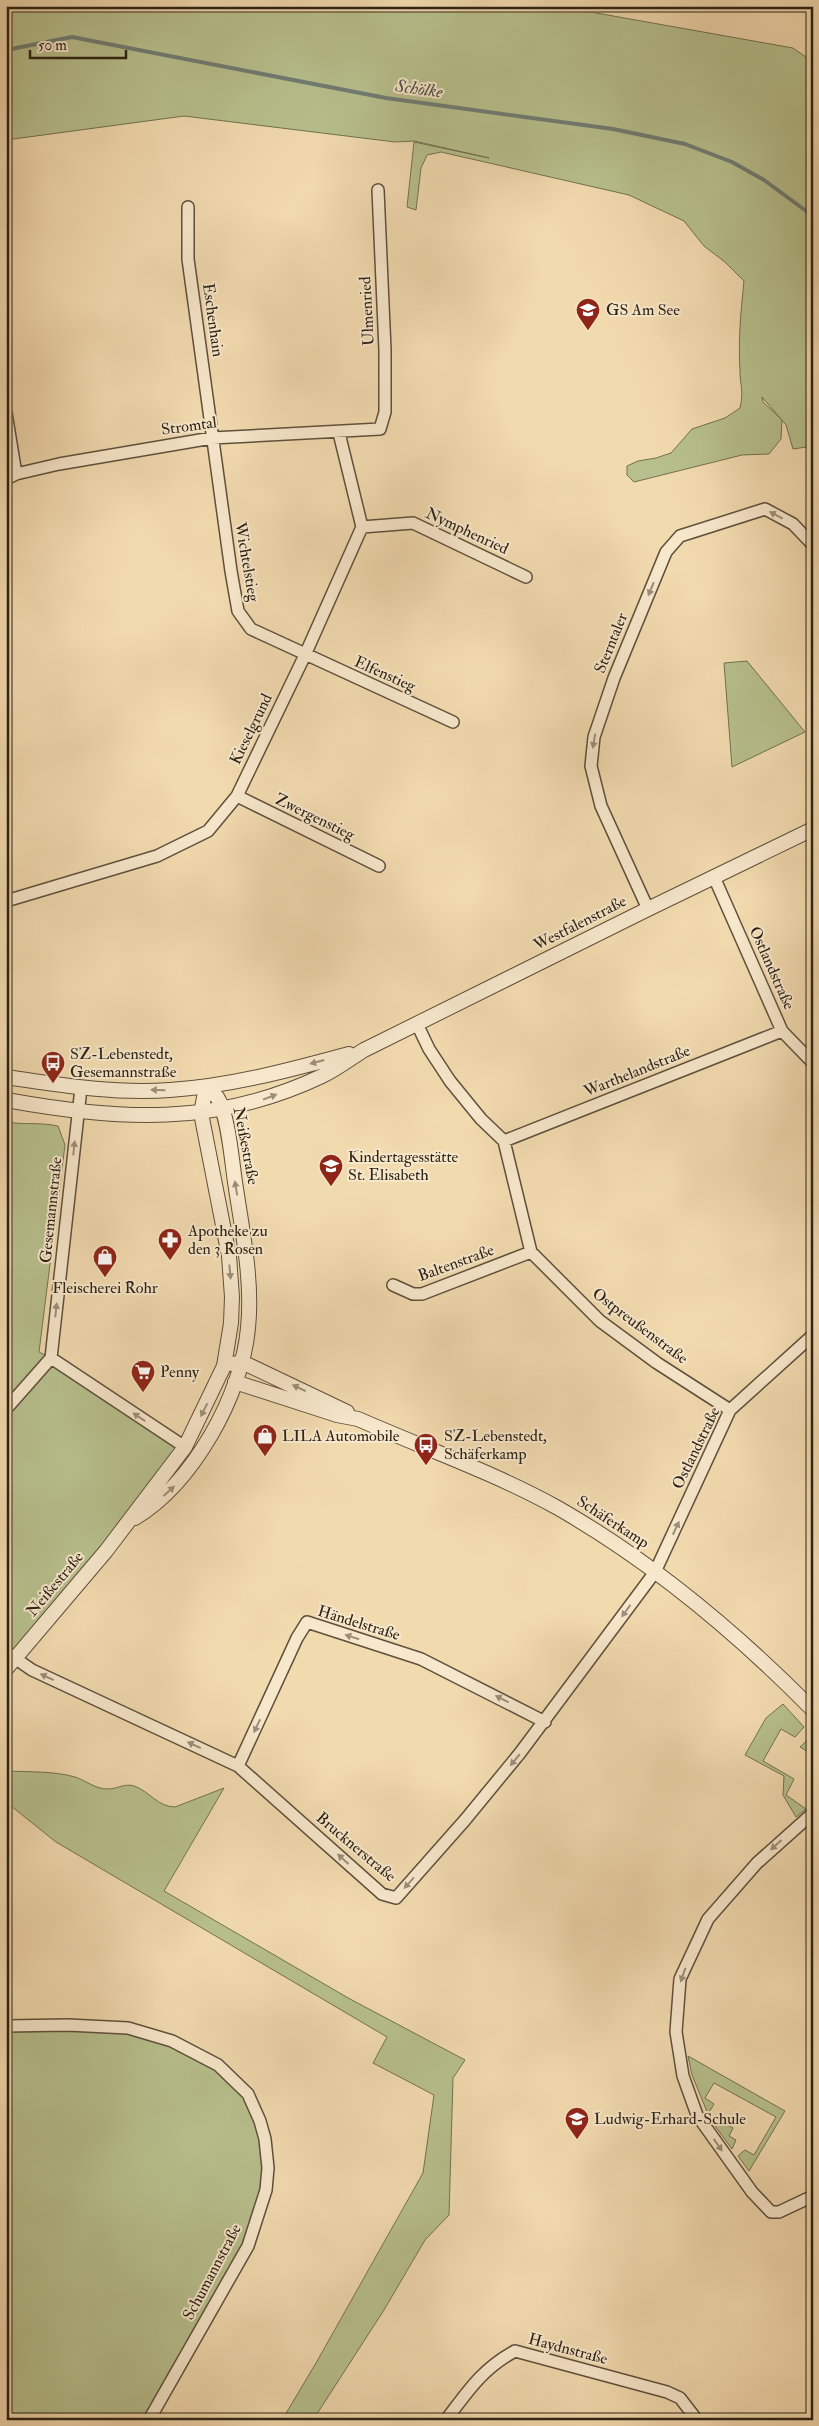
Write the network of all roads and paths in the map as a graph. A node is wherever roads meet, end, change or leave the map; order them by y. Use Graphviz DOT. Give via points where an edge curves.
graph roads {
  1 [pos="378,190"];
  2 [pos="188,207"];
  3 [pos="6,413"];
  4 [pos="380,429"];
  5 [pos="339,433"];
  6 [pos="212,438"];
  7 [pos="11,477"];
  8 [pos="362,527"];
  9 [pos="813,546"];
  10 [pos="526,577"];
  11 [pos="305,655"];
  12 [pos="452,722"];
  13 [pos="237,796"];
  14 [pos="813,829"];
  15 [pos="379,866"];
  16 [pos="714,877"];
  17 [pos="6,901"];
  18 [pos="648,908"];
  19 [pos="417,1024"];
  20 [pos="782,1031"];
  21 [pos="364,1050"];
  22 [pos="813,1062"];
  23 [pos="6,1077"];
  24 [pos="206,1086"];
  25 [pos="81,1088"];
  26 [pos="6,1100"];
  27 [pos="222,1109"];
  28 [pos="78,1112"];
  29 [pos="202,1113"];
  30 [pos="504,1141"];
  31 [pos="531,1252"];
  32 [pos="393,1285"];
  33 [pos="813,1335"];
  34 [pos="51,1358"];
  35 [pos="242,1362"];
  36 [pos="224,1366"];
  37 [pos="235,1382"];
  38 [pos="6,1410"];
  39 [pos="730,1410"];
  40 [pos="358,1420"];
  41 [pos="182,1446"];
  42 [pos="130,1520"];
  43 [pos="655,1572"];
  44 [pos="9,1660"];
  45 [pos="813,1710"];
  46 [pos="545,1722"];
  47 [pos="238,1766"];
  48 [pos="813,1813"];
  49 [pos="6,2026"];
  50 [pos="813,2196"];
  51 [pos="149,2420"];
  52 [pos="446,2420"];
  53 [pos="697,2420"];
  1 -- 4 [label="street, Ulmenried" via="385,350 385,412"];
  2 -- 6 [label="street, Eschenhain" via="188,259"];
  3 -- 7 [label="street"];
  4 -- 5 [label="street, Stromtal"];
  5 -- 6 [label="street, Stromtal"];
  5 -- 8 [label="street"];
  6 -- 7 [label="street, Stromtal" via="59,464"];
  6 -- 11 [label="street, Wichtelstieg" via="238,611 251,629"];
  8 -- 10 [label="street, Nymphenried" via="413,523"];
  8 -- 11 [label="street, Kieselgrund"];
  9 -- 18 [label="street, Sterntaler, one-way" via="793,524 765,509 680,536 666,552 608,694 594,737 591,766 601,806"];
  11 -- 12 [label="street, Elfenstieg"];
  11 -- 13 [label="street, Kieselgrund"];
  13 -- 15 [label="street, Zwergenstieg"];
  13 -- 17 [label="street, Kieselgrund" via="208,831 158,856"];
  14 -- 16 [label="street, Westfalenstraße"];
  16 -- 18 [label="street, Westfalenstraße"];
  16 -- 20 [label="street, Ostlandstraße"];
  18 -- 19 [label="street, Westfalenstraße"];
  19 -- 21 [label="street, Westfalenstraße"];
  19 -- 30 [label="street" via="450,1081"];
  20 -- 22 [label="street, Ostlandstraße"];
  20 -- 30 [label="street, Warthelandstraße"];
  21 -- 24 [label="street, Westfalenstraße, one-way" via="252,1080"];
  27 -- 21 [label="street, Westfalenstraße, one-way" via="256,1102 324,1075"];
  23 -- 25 [label="street, Westfalenstraße"];
  24 -- 25 [label="street, Westfalenstraße, one-way" via="168,1090"];
  24 -- 27 [label="street, Neißestraße" via="218,1098"];
  24 -- 29 [label="street, Neißestraße"];
  25 -- 28 [label="street, Gesemannstraße"];
  26 -- 28 [label="street, Westfalenstraße"];
  27 -- 29 [label="street, Westfalenstraße"];
  35 -- 27 [label="street, Neißestraße, one-way" via="248,1327 248,1282"];
  28 -- 29 [label="street, Westfalenstraße" via="156,1116"];
  34 -- 28 [label="street, Gesemannstraße, one-way"];
  29 -- 36 [label="street, Neißestraße, one-way" via="229,1264 231,1323"];
  30 -- 31 [label="street"];
  31 -- 32 [label="street, Baltenstraße" via="422,1294 413,1294"];
  31 -- 39 [label="street, Ostpreußenstraße" via="600,1321"];
  33 -- 39 [label="street, Ostlandstraße"];
  34 -- 38 [label="street"];
  41 -- 34 [label="street, one-way"];
  35 -- 36 [label="street"];
  35 -- 37 [label="street, Neißestraße"];
  40 -- 35 [label="street, Schäferkamp, one-way" via="339,1406"];
  36 -- 37 [label="street"];
  36 -- 41 [label="street, Neißestraße, one-way"];
  37 -- 40 [label="street, Schäferkamp"];
  42 -- 37 [label="street, Neißestraße, one-way" via="173,1487 197,1459"];
  43 -- 39 [label="street, Ostlandstraße, one-way"];
  40 -- 43 [label="street, Schäferkamp" via="508,1483 557,1508 616,1543"];
  41 -- 42 [label="street, Neißestraße"];
  42 -- 44 [label="street, Neißestraße"];
  43 -- 45 [label="street, Schäferkamp" via="744,1642"];
  43 -- 46 [label="street, Brucknerstraße, one-way"];
  47 -- 44 [label="street, Brucknerstraße, one-way"];
  46 -- 47 [label="street, Händelstraße, one-way" via="421,1659 307,1622"];
  46 -- 47 [label="street, Brucknerstraße, one-way" via="396,1898 382,1894"];
  48 -- 50 [label="street, one-way" via="757,1862 708,1919 680,1978 676,2032 683,2076 697,2115 752,2192 771,2212 779,2212"];
  49 -- 51 [label="street, Schumannstraße" via="128,2028 172,2041 218,2065 248,2094 260,2121 268,2168 266,2190 248,2246"];
  52 -- 53 [label="street, Haydnstraße" via="495,2362 515,2351 666,2392 680,2398"];
}
